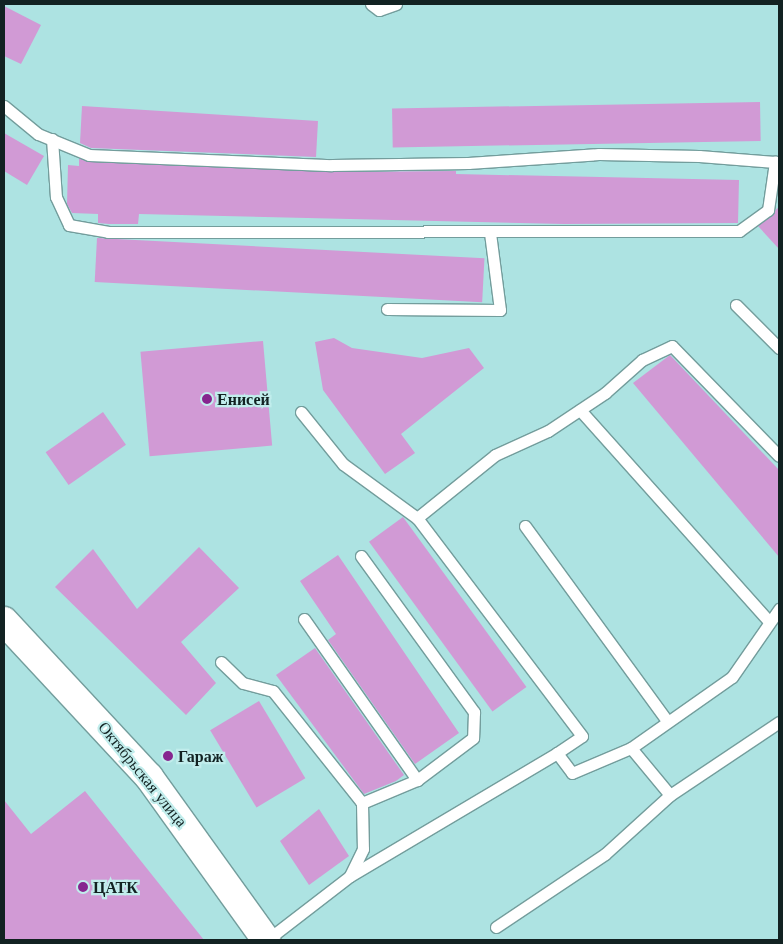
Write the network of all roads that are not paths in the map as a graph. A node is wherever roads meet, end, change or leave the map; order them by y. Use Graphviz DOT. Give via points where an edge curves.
graph roads {
  1 [pos="371,4"];
  2 [pos="396,4"];
  3 [pos="4,106"];
  4 [pos="52,140"];
  5 [pos="777,164"];
  6 [pos="490,233"];
  7 [pos="736,305"];
  8 [pos="387,309"];
  9 [pos="779,348"];
  10 [pos="580,410"];
  11 [pos="301,412"];
  12 [pos="779,456"];
  13 [pos="417,518"];
  14 [pos="525,526"];
  15 [pos="360,556"];
  16 [pos="779,609"];
  17 [pos="304,619"];
  18 [pos="768,620"];
  19 [pos="4,621"];
  20 [pos="221,662"];
  21 [pos="668,721"];
  22 [pos="779,722"];
  23 [pos="631,748"];
  24 [pos="556,753"];
  25 [pos="418,780"];
  26 [pos="670,795"];
  27 [pos="362,803"];
  28 [pos="350,876"];
  29 [pos="496,927"];
  30 [pos="266,940"];
  1 -- 2 [label="lane" via="379,10"];
  3 -- 4 [label="lane" via="38,134"];
  4 -- 5 [label="lane" via="89,155 184,161 351,164 599,154 699,156"];
  4 -- 6 [label="lane" via="56,197 69,225 108,232"];
  5 -- 6 [label="lane" via="768,210 739,231"];
  6 -- 8 [label="lane" via="500,310"];
  7 -- 9 [label="lane"];
  10 -- 12 [label="lane" via="642,360 672,346"];
  10 -- 13 [label="lane" via="548,431 495,455"];
  10 -- 18 [label="lane"];
  11 -- 13 [label="lane" via="343,464"];
  13 -- 24 [label="lane" via="582,736"];
  14 -- 21 [label="lane"];
  15 -- 25 [label="lane" via="474,712 473,738"];
  16 -- 18 [label="lane"];
  17 -- 25 [label="lane"];
  18 -- 21 [label="lane" via="732,677"];
  19 -- 30 [label="street, Октябрьская улица" via="149,777"];
  20 -- 27 [label="lane" via="243,683 274,692"];
  21 -- 23 [label="lane"];
  22 -- 26 [label="lane"];
  23 -- 24 [label="lane" via="572,773"];
  23 -- 26 [label="lane"];
  24 -- 28 [label="lane"];
  25 -- 27 [label="lane"];
  26 -- 29 [label="lane" via="605,854"];
  27 -- 28 [label="lane" via="363,850"];
  28 -- 30 [label="lane"];
}
